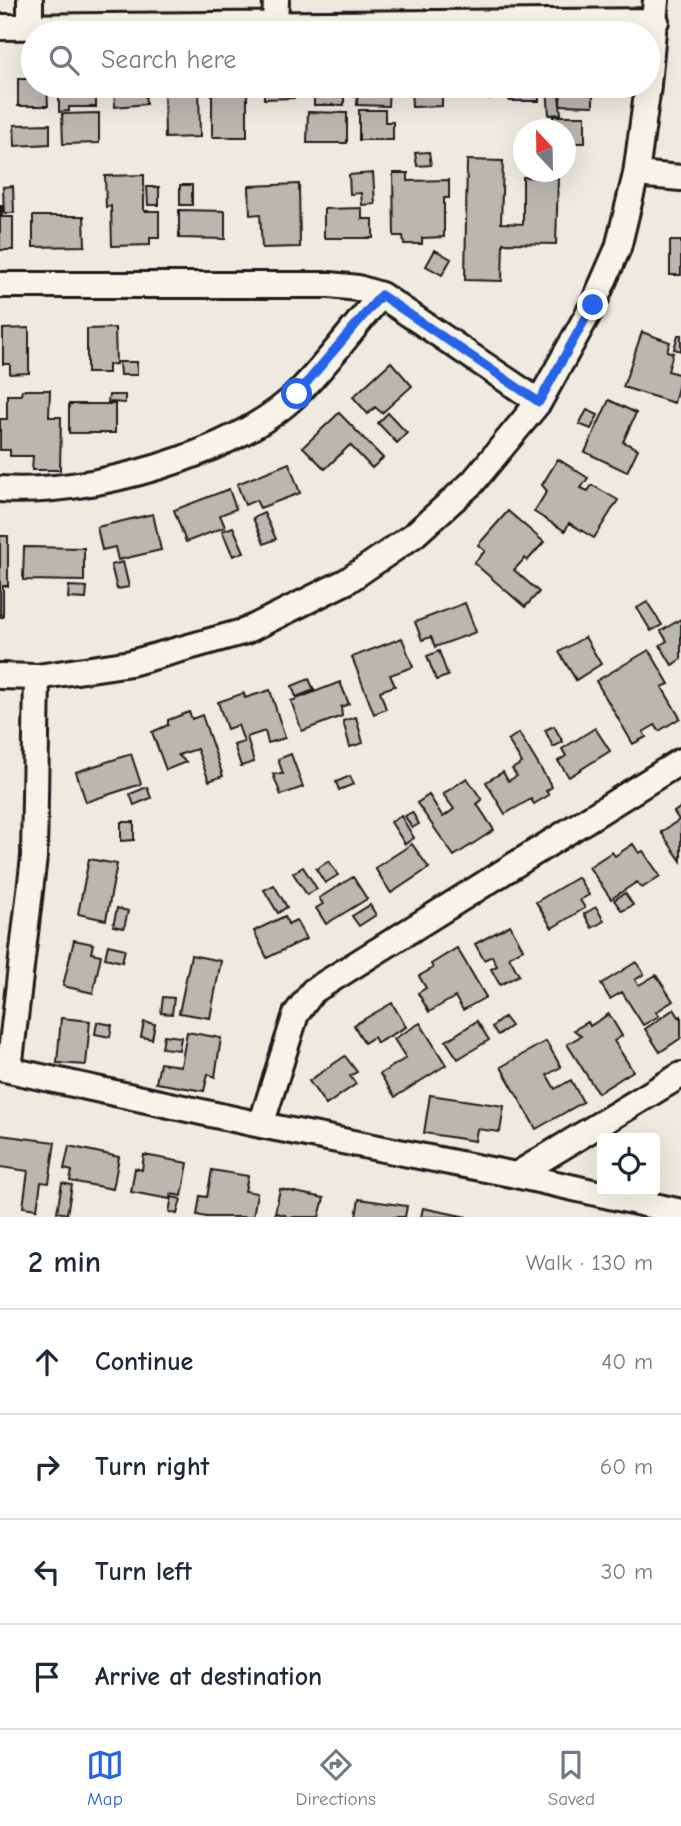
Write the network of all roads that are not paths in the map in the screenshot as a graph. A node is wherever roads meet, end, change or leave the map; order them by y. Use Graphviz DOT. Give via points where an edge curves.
graph roads {
  1 [pos="30,0"];
  2 [pos="276,0"];
  3 [pos="656,11"];
  4 [pos="30,21"];
  5 [pos="275,21"];
  6 [pos="402,21"];
  7 [pos="0,27"];
  8 [pos="21,27"];
  9 [pos="646,98"];
  10 [pos="636,174"];
  11 [pos="681,178"];
  12 [pos="0,285"];
  13 [pos="381,295"];
  14 [pos="539,402"];
  15 [pos="0,489"];
  16 [pos="0,676"];
  17 [pos="37,677"];
  18 [pos="681,761"];
  19 [pos="4,1069"];
  20 [pos="681,1075"];
  21 [pos="261,1125"];
  22 [pos="516,1175"];
  23 [pos="681,1212"];
  1 -- 4 [label="street"];
  2 -- 5 [label="street"];
  3 -- 6 [label="street"];
  7 -- 8 [label="street"];
  9 -- 10 [label="street"];
  10 -- 11 [label="street"];
  10 -- 14 [label="street" via="618,248 593,305"];
  12 -- 13 [label="street" via="330,285"];
  13 -- 14 [label="street"];
  13 -- 15 [label="street" via="297,394 253,428 204,452 138,472 67,487"];
  14 -- 17 [label="street" via="473,482 414,535 347,581 246,631 131,663"];
  16 -- 17 [label="street"];
  17 -- 19 [label="street" via="34,857"];
  18 -- 21 [label="street" via="313,991 296,1014"];
  19 -- 21 [label="street"];
  20 -- 22 [label="street"];
  21 -- 22 [label="street"];
  22 -- 23 [label="street"];
}
